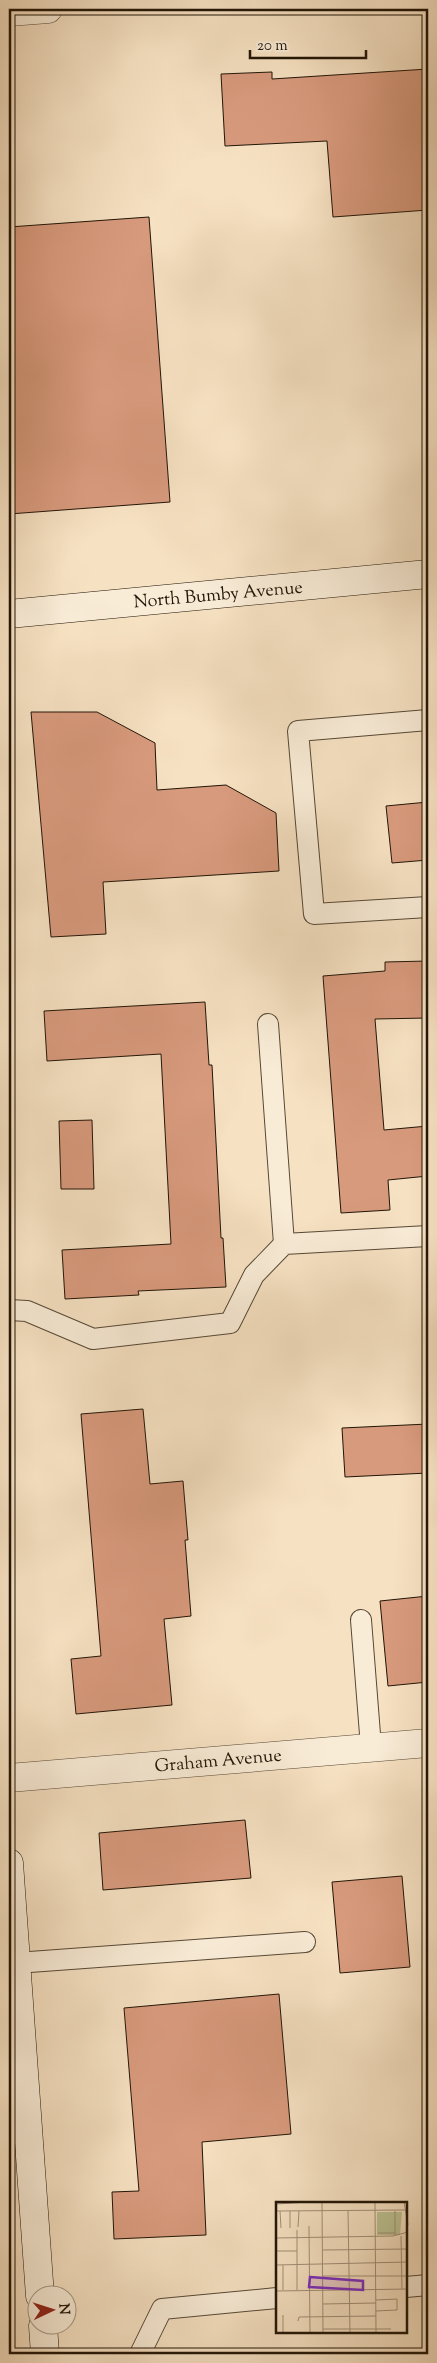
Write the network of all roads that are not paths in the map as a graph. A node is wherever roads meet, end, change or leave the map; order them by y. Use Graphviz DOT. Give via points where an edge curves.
graph roads {
  1 [pos="48,9"];
  2 [pos="9,12"];
  3 [pos="428,574"];
  4 [pos="9,614"];
  5 [pos="428,720"];
  6 [pos="428,907"];
  7 [pos="268,1024"];
  8 [pos="428,1236"];
  9 [pos="284,1244"];
  10 [pos="9,1310"];
  11 [pos="361,1620"];
  12 [pos="428,1743"];
  13 [pos="371,1747"];
  14 [pos="9,1778"];
  15 [pos="9,1863"];
  16 [pos="305,1942"];
  17 [pos="16,1963"];
  18 [pos="428,2285"];
  19 [pos="39,2286"];
  20 [pos="407,2287"];
  21 [pos="276,2298"];
  22 [pos="43,2336"];
  23 [pos="45,2354"];
  24 [pos="140,2354"];
  1 -- 2 [label="street"];
  3 -- 4 [label="street, North Bumby Avenue"];
  5 -- 6 [label="lane" via="298,731 314,914"];
  7 -- 9 [label="lane"];
  8 -- 9 [label="lane"];
  9 -- 10 [label="lane" via="254,1275 230,1323 93,1339 27,1311"];
  11 -- 13 [label="lane"];
  12 -- 13 [label="street, Graham Avenue"];
  13 -- 14 [label="street, Graham Avenue"];
  15 -- 17 [label="street"];
  16 -- 17 [label="lane"];
  17 -- 19 [label="street"];
  18 -- 20 [label="lane"];
  21 -- 24 [label="lane" via="162,2308"];
  22 -- 23 [label="street"];
}
